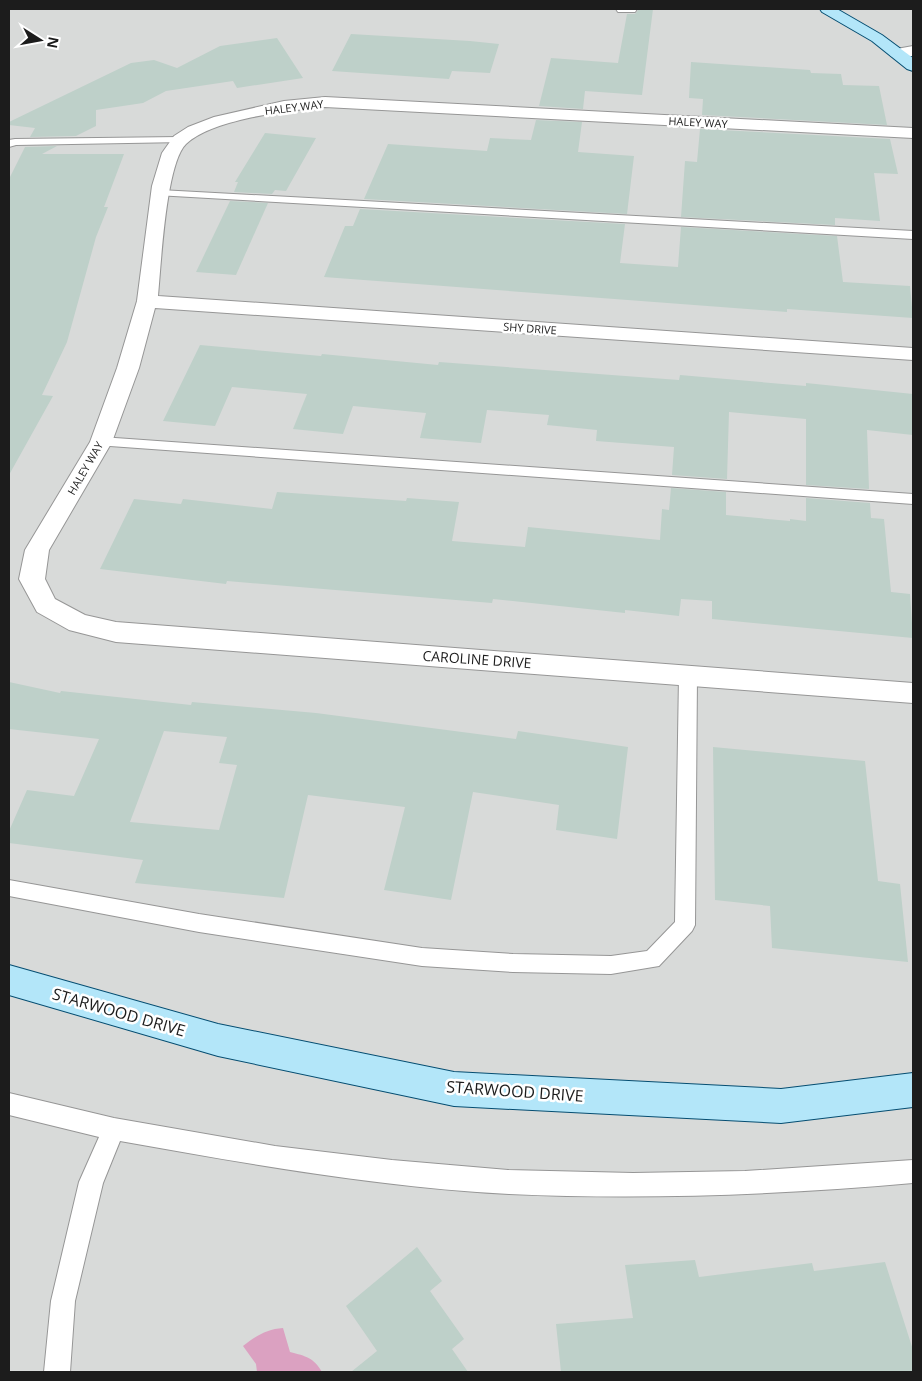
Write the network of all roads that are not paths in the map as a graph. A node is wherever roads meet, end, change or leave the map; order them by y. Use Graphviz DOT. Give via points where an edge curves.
graph roads {
  1 [pos="623,9"];
  2 [pos="630,9"];
  3 [pos="827,9"];
  4 [pos="913,51"];
  5 [pos="897,53"];
  6 [pos="913,66"];
  7 [pos="913,133"];
  8 [pos="180,140"];
  9 [pos="9,144"];
  10 [pos="160,193"];
  11 [pos="913,235"];
  12 [pos="147,301"];
  13 [pos="913,354"];
  14 [pos="101,442"];
  15 [pos="913,499"];
  16 [pos="46,606"];
  17 [pos="688,676"];
  18 [pos="913,693"];
  19 [pos="9,888"];
  20 [pos="9,980"];
  21 [pos="913,1090"];
  22 [pos="9,1104"];
  23 [pos="114,1129"];
  24 [pos="913,1172"];
  25 [pos="57,1372"];
  1 -- 2 [label="street"];
  3 -- 5 [label="street"];
  4 -- 5 [label="street"];
  5 -- 6 [label="street"];
  7 -- 8 [label="street, HALEY WAY" via="325,102 249,114 194,131"];
  8 -- 9 [label="lane"];
  8 -- 10 [label="street, HALEY WAY" via="171,153"];
  10 -- 11 [label="lane"];
  10 -- 12 [label="street, HALEY WAY"];
  12 -- 13 [label="street, SHY DRIVE"];
  12 -- 14 [label="street, HALEY WAY" via="128,368"];
  14 -- 15 [label="lane"];
  14 -- 16 [label="street, HALEY WAY" via="36,550 32,579"];
  16 -- 17 [label="street, CAROLINE DRIVE" via="78,623 116,632"];
  17 -- 18 [label="street, CAROLINE DRIVE"];
  17 -- 19 [label="lane" via="685,925 652,959 611,965 513,963 422,956 199,923"];
  20 -- 21 [label="street, STARWOOD DRIVE" via="218,1040 454,1089 781,1106"];
  22 -- 23 [label="lane"];
  23 -- 24 [label="lane" via="275,1157 508,1182 736,1184"];
  23 -- 25 [label="lane" via="91,1182 62,1301"];
}
